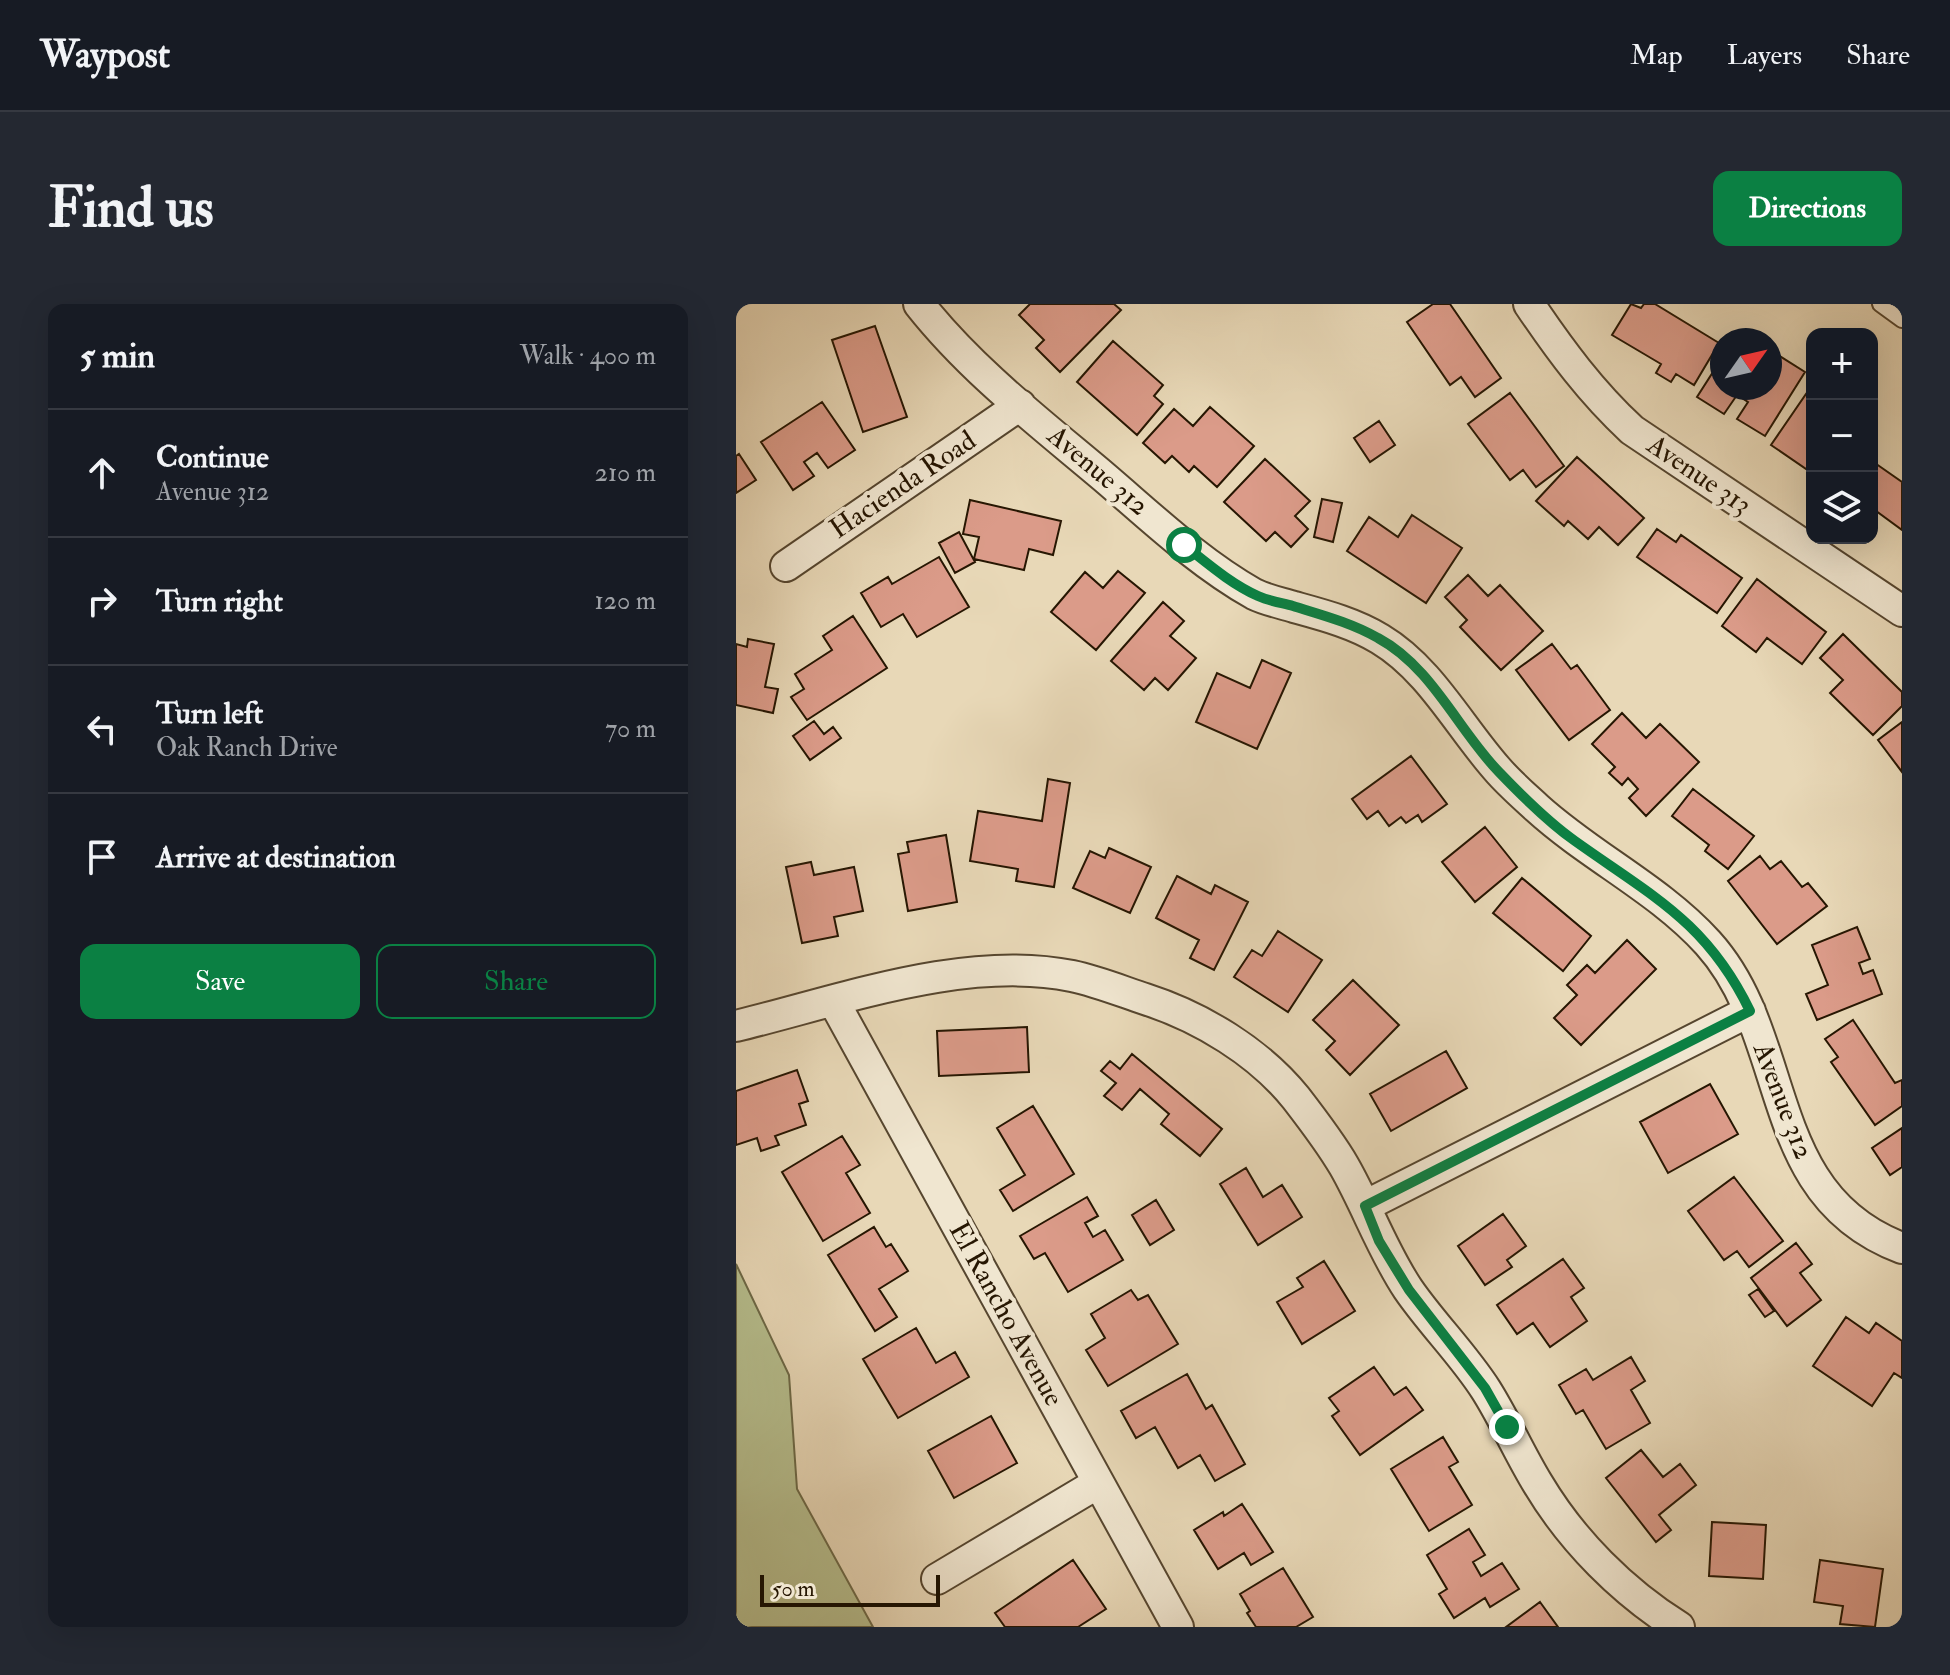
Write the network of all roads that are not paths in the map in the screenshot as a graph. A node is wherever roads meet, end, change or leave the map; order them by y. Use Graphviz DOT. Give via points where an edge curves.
graph roads {
  1 [pos="919,304"];
  2 [pos="1529,304"];
  3 [pos="1880,304"];
  4 [pos="1902,320"];
  5 [pos="1020,405"];
  6 [pos="786,566"];
  7 [pos="1902,611"];
  8 [pos="834,1002"];
  9 [pos="1750,1011"];
  10 [pos="736,1026"];
  11 [pos="1365,1206"];
  12 [pos="1902,1248"];
  13 [pos="1098,1483"];
  14 [pos="937,1579"];
  15 [pos="1178,1627"];
  16 [pos="1679,1627"];
  1 -- 5 [label="street, Avenue 312"];
  2 -- 7 [label="street, Avenue 313" via="1570,363 1632,430"];
  3 -- 4 [label="lane"];
  5 -- 6 [label="street, Hacienda Road"];
  5 -- 9 [label="street, Avenue 312" via="1225,576 1258,596 1331,617 1380,639 1413,665 1497,770 1537,808 1675,911 1709,944"];
  8 -- 10 [label="street"];
  8 -- 11 [label="street" via="900,984 1018,971 1072,976 1178,1010 1264,1066 1294,1095 1343,1164"];
  8 -- 13 [label="street, El Rancho Avenue"];
  9 -- 11 [label="street"];
  9 -- 12 [label="street, Avenue 312" via="1798,1153 1816,1182 1855,1223"];
  11 -- 16 [label="street" via="1409,1290 1485,1388 1538,1485 1574,1537 1618,1580"];
  13 -- 14 [label="street"];
  13 -- 15 [label="street, El Rancho Avenue"];
}
